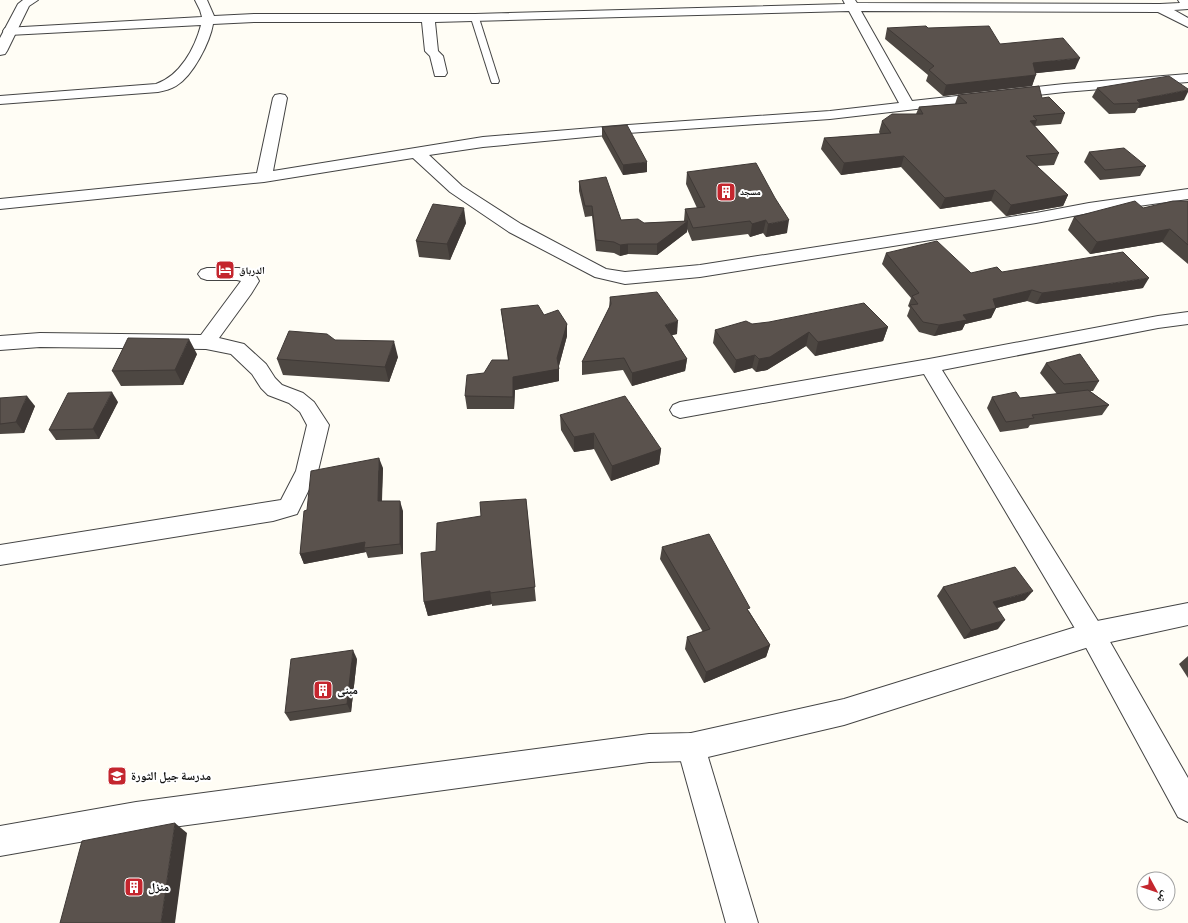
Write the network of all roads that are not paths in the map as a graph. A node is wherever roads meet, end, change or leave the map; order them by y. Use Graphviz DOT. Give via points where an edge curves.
graph roads {
  1 [pos="201,0"];
  2 [pos="1184,0"];
  3 [pos="27,2"];
  4 [pos="850,4"];
  5 [pos="1160,8"];
  6 [pos="428,18"];
  7 [pos="475,18"];
  8 [pos="208,20"];
  9 [pos="1188,22"];
  10 [pos="9,31"];
  11 [pos="0,51"];
  12 [pos="440,73"];
  13 [pos="1188,78"];
  14 [pos="495,81"];
  15 [pos="280,98"];
  16 [pos="0,100"];
  17 [pos="908,106"];
  18 [pos="416,152"];
  19 [pos="264,177"];
  20 [pos="1186,197"];
  21 [pos="0,204"];
  22 [pos="207,274"];
  23 [pos="1188,318"];
  24 [pos="206,342"];
  25 [pos="0,343"];
  26 [pos="929,366"];
  27 [pos="680,410"];
  28 [pos="0,556"];
  29 [pos="1188,614"];
  30 [pos="1092,634"];
  31 [pos="691,747"];
  32 [pos="1188,807"];
  33 [pos="0,842"];
  34 [pos="742,923"];
  1 -- 8 [label="street" via="207,11"];
  2 -- 5 [label="street" via="1187,3 1184,6"];
  3 -- 10 [label="street"];
  4 -- 5 [label="street"];
  4 -- 7 [label="street"];
  4 -- 17 [label="street"];
  5 -- 9 [label="street"];
  6 -- 7 [label="street"];
  6 -- 8 [label="street"];
  6 -- 12 [label="street" via="432,51 436,56"];
  7 -- 14 [label="lane"];
  8 -- 10 [label="street"];
  8 -- 16 [label="street" via="190,62 168,85 158,88"];
  10 -- 11 [label="street"];
  13 -- 17 [label="street" via="1064,88"];
  15 -- 19 [label="street"];
  17 -- 18 [label="street" via="830,115 556,135"];
  18 -- 19 [label="street"];
  18 -- 20 [label="street" via="456,189 515,228 601,273 624,278 700,271 1089,208"];
  19 -- 21 [label="street"];
  22 -- 24 [label="street" via="239,274 250,281 246,290"];
  23 -- 26 [label="street"];
  24 -- 25 [label="street" via="40,340"];
  24 -- 28 [label="street" via="237,349 259,369 275,390 296,398 307,407 318,426 307,471 289,506 273,512"];
  26 -- 27 [label="street"];
  26 -- 30 [label="street"];
  29 -- 30 [label="street"];
  30 -- 31 [label="street" via="844,712"];
  30 -- 32 [label="street"];
  31 -- 33 [label="street" via="649,748 136,817"];
  31 -- 34 [label="street"];
}
